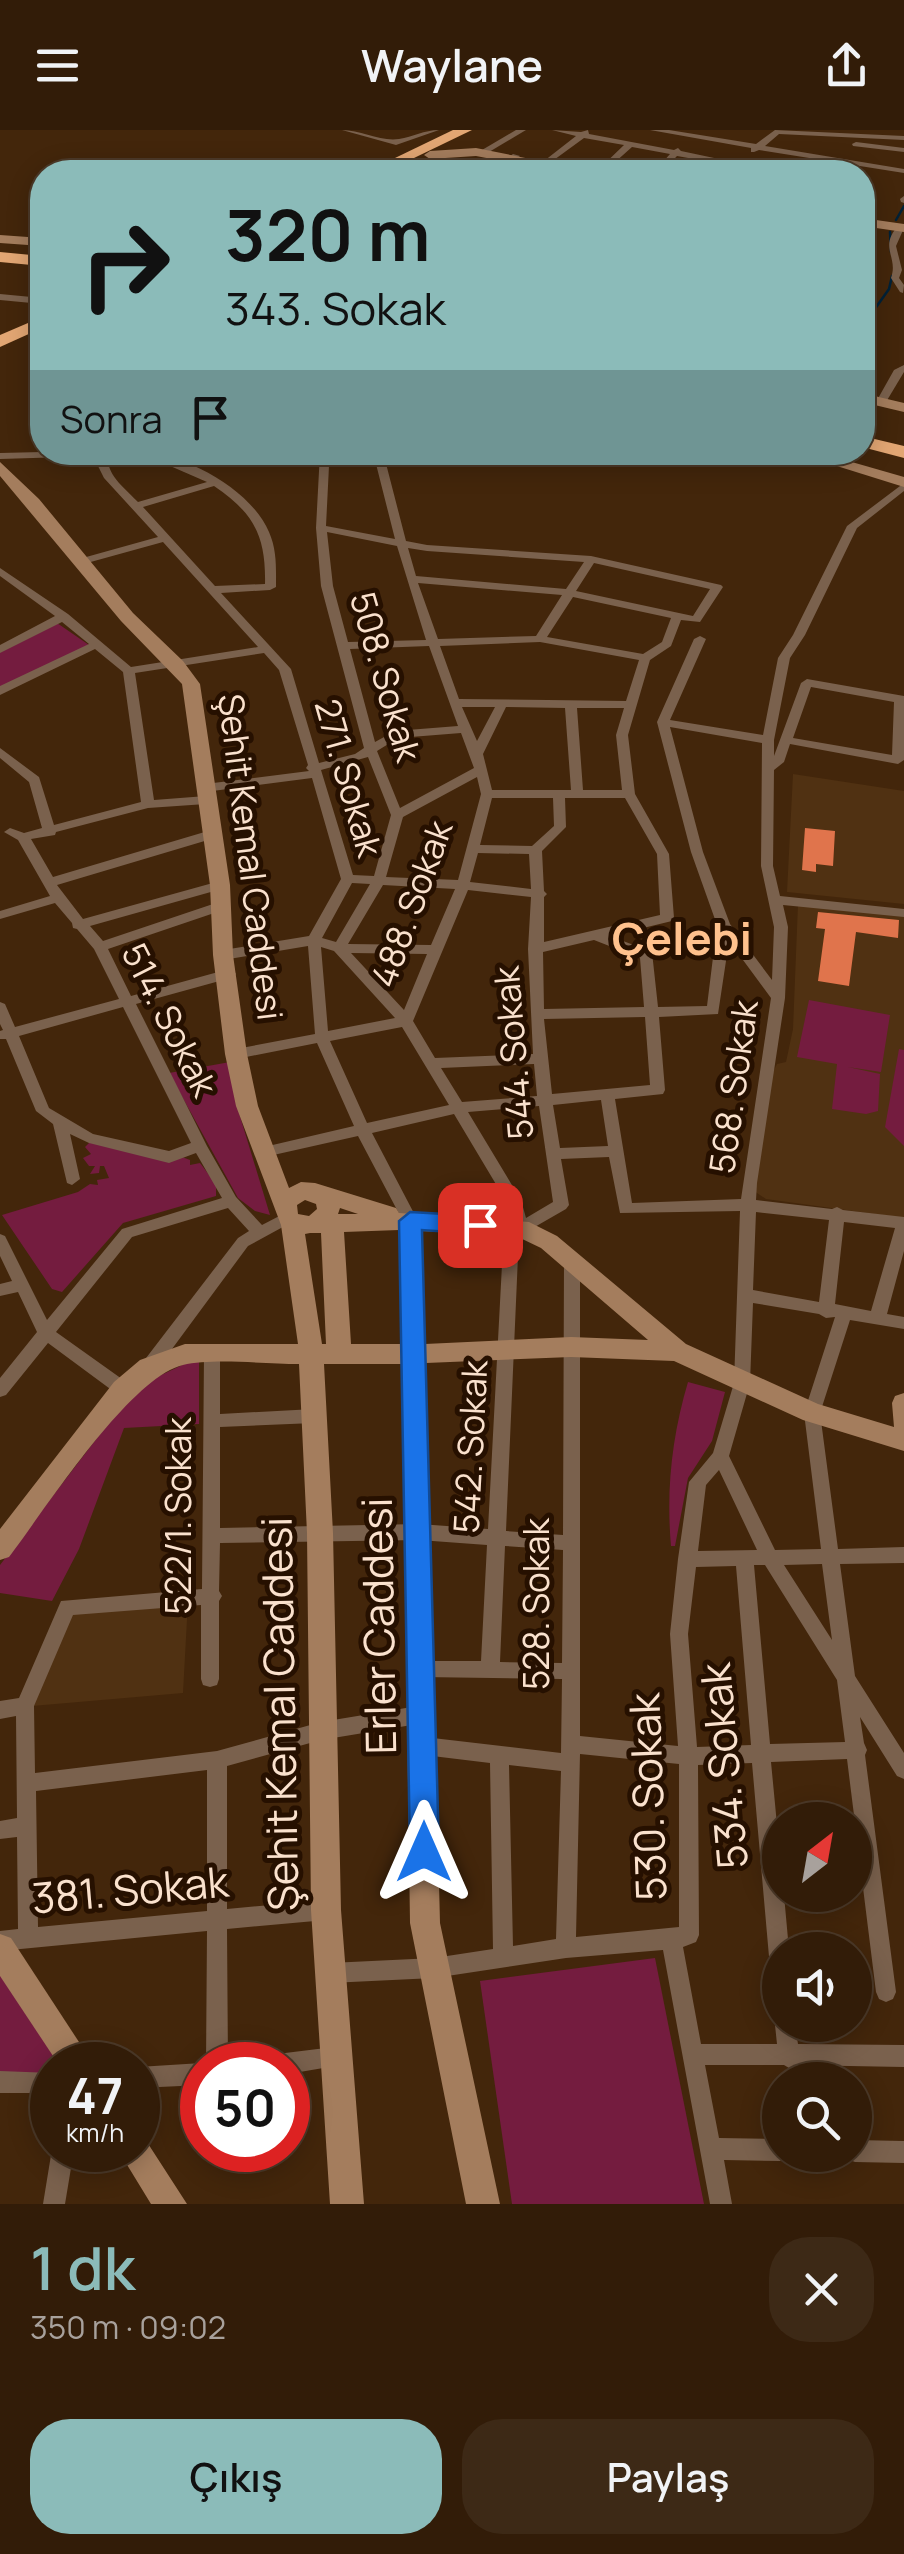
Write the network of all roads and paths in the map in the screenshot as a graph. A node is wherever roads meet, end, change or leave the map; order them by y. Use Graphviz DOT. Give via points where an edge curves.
graph roads {
  1 [pos="346,130"];
  2 [pos="435,130"];
  3 [pos="522,130"];
  4 [pos="556,130"];
  5 [pos="637,130"];
  6 [pos="654,130"];
  7 [pos="813,131"];
  8 [pos="469,132"];
  9 [pos="586,132"];
  10 [pos="675,132"];
  11 [pos="746,137"];
  12 [pos="693,138"];
  13 [pos="904,138"];
  14 [pos="854,139"];
  15 [pos="628,143"];
  16 [pos="736,145"];
  17 [pos="757,147"];
  18 [pos="486,150"];
  19 [pos="904,150"];
  20 [pos="674,153"];
  21 [pos="796,154"];
  22 [pos="425,157"];
  23 [pos="514,158"];
  24 [pos="816,158"];
  25 [pos="402,160"];
  26 [pos="419,160"];
  27 [pos="434,160"];
  28 [pos="511,160"];
  29 [pos="523,160"];
  30 [pos="527,160"];
  31 [pos="550,160"];
  32 [pos="610,160"];
  33 [pos="668,160"];
  34 [pos="711,160"];
  35 [pos="724,160"];
  36 [pos="743,160"];
  37 [pos="827,160"];
  38 [pos="839,160"];
  39 [pos="875,169"];
  40 [pos="904,171"];
  41 [pos="875,221"];
  42 [pos="901,223"];
  43 [pos="0,239"];
  44 [pos="30,241"];
  45 [pos="0,260"];
  46 [pos="30,262"];
  47 [pos="903,290"];
  48 [pos="0,298"];
  49 [pos="30,300"];
  50 [pos="30,328"];
  51 [pos="30,339"];
  52 [pos="0,342"];
  53 [pos="0,353"];
  54 [pos="902,368"];
  55 [pos="875,400"];
  56 [pos="881,402"];
  57 [pos="904,408"];
  58 [pos="875,427"];
  59 [pos="904,435"];
  60 [pos="875,444"];
  61 [pos="904,452"];
  62 [pos="30,455"];
  63 [pos="0,456"];
  64 [pos="102,465"];
  65 [pos="174,465"];
  66 [pos="325,465"];
  67 [pos="381,465"];
  68 [pos="842,465"];
  69 [pos="0,467"];
  70 [pos="216,482"];
  71 [pos="904,484"];
  72 [pos="136,506"];
  73 [pos="321,528"];
  74 [pos="165,538"];
  75 [pos="402,543"];
  76 [pos="591,559"];
  77 [pos="83,561"];
  78 [pos="0,571"];
  79 [pos="412,579"];
  80 [pos="211,590"];
  81 [pos="566,592"];
  82 [pos="64,616"];
  83 [pos="677,616"];
  84 [pos="540,639"];
  85 [pos="700,639"];
  86 [pos="433,641"];
  87 [pos="97,644"];
  88 [pos="342,646"];
  89 [pos="264,649"];
  90 [pos="0,650"];
  91 [pos="645,658"];
  92 [pos="179,663"];
  93 [pos="129,672"];
  94 [pos="0,691"];
  95 [pos="454,704"];
  96 [pos="502,704"];
  97 [pos="571,704"];
  98 [pos="631,705"];
  99 [pos="663,722"];
  100 [pos="466,729"];
  101 [pos="768,740"];
  102 [pos="786,740"];
  103 [pos="371,750"];
  104 [pos="0,752"];
  105 [pos="477,754"];
  106 [pos="479,770"];
  107 [pos="767,770"];
  108 [pos="313,771"];
  109 [pos="206,794"];
  110 [pos="487,794"];
  111 [pos="559,794"];
  112 [pos="577,794"];
  113 [pos="629,794"];
  114 [pos="148,804"];
  115 [pos="397,815"];
  116 [pos="0,818"];
  117 [pos="50,832"];
  118 [pos="213,834"];
  119 [pos="11,838"];
  120 [pos="476,848"];
  121 [pos="535,850"];
  122 [pos="348,879"];
  123 [pos="379,880"];
  124 [pos="48,883"];
  125 [pos="463,885"];
  126 [pos="220,886"];
  127 [pos="540,894"];
  128 [pos="58,898"];
  129 [pos="778,900"];
  130 [pos="222,906"];
  131 [pos="904,913"];
  132 [pos="0,914"];
  133 [pos="78,925"];
  134 [pos="724,925"];
  135 [pos="595,934"];
  136 [pos="314,940"];
  137 [pos="100,948"];
  138 [pos="339,948"];
  139 [pos="535,949"];
  140 [pos="433,950"];
  141 [pos="226,965"];
  142 [pos="778,998"];
  143 [pos="128,1002"];
  144 [pos="0,1008"];
  145 [pos="651,1011"];
  146 [pos="537,1014"];
  147 [pos="406,1021"];
  148 [pos="5,1034"];
  149 [pos="322,1039"];
  150 [pos="236,1054"];
  151 [pos="541,1059"];
  152 [pos="432,1063"];
  153 [pos="607,1094"];
  154 [pos="545,1099"];
  155 [pos="460,1108"];
  156 [pos="60,1121"];
  157 [pos="362,1129"];
  158 [pos="200,1146"];
  159 [pos="266,1149"];
  160 [pos="616,1151"];
  161 [pos="553,1154"];
  162 [pos="72,1179"];
  163 [pos="318,1193"];
  164 [pos="232,1202"];
  165 [pos="749,1205"];
  166 [pos="837,1213"];
  167 [pos="302,1219"];
  168 [pos="410,1221"];
  169 [pos="904,1224"];
  170 [pos="516,1227"];
  171 [pos="259,1232"];
  172 [pos="0,1240"];
  173 [pos="572,1261"];
  174 [pos="23,1285"];
  175 [pos="0,1290"];
  176 [pos="745,1295"];
  177 [pos="835,1313"];
  178 [pos="877,1319"];
  179 [pos="904,1323"];
  180 [pos="46,1333"];
  181 [pos="571,1347"];
  182 [pos="506,1348"];
  183 [pos="677,1351"];
  184 [pos="212,1354"];
  185 [pos="325,1354"];
  186 [pos="415,1354"];
  187 [pos="149,1366"];
  188 [pos="742,1382"];
  189 [pos="124,1389"];
  190 [pos="0,1390"];
  191 [pos="904,1404"];
  192 [pos="812,1414"];
  193 [pos="314,1416"];
  194 [pos="211,1420"];
  195 [pos="904,1422"];
  196 [pos="904,1440"];
  197 [pos="721,1456"];
  198 [pos="419,1532"];
  199 [pos="320,1533"];
  200 [pos="497,1535"];
  201 [pos="210,1536"];
  202 [pos="570,1543"];
  203 [pos="0,1549"];
  204 [pos="904,1555"];
  205 [pos="769,1556"];
  206 [pos="832,1556"];
  207 [pos="744,1558"];
  208 [pos="686,1559"];
  209 [pos="213,1596"];
  210 [pos="422,1669"];
  211 [pos="490,1670"];
  212 [pos="568,1672"];
  213 [pos="210,1679"];
  214 [pos="846,1680"];
  215 [pos="25,1706"];
  216 [pos="0,1710"];
  217 [pos="424,1714"];
  218 [pos="321,1731"];
  219 [pos="424,1746"];
  220 [pos="858,1750"];
  221 [pos="571,1754"];
  222 [pos="760,1754"];
  223 [pos="499,1755"];
  224 [pos="688,1756"];
  225 [pos="217,1760"];
  226 [pos="904,1770"];
  227 [pos="27,1783"];
  228 [pos="27,1826"];
  229 [pos="0,1830"];
  230 [pos="326,1910"];
  231 [pos="215,1921"];
  232 [pos="777,1932"];
  233 [pos="671,1939"];
  234 [pos="0,1941"];
  235 [pos="14,1942"];
  236 [pos="566,1948"];
  237 [pos="503,1956"];
  238 [pos="434,1968"];
  239 [pos="330,1973"];
  240 [pos="886,1992"];
  241 [pos="66,2042"];
  242 [pos="217,2042"];
  243 [pos="787,2042"];
  244 [pos="694,2054"];
  245 [pos="904,2056"];
  246 [pos="788,2057"];
  247 [pos="334,2058"];
  248 [pos="310,2061"];
  249 [pos="0,2082"];
  250 [pos="30,2083"];
  251 [pos="712,2150"];
  252 [pos="762,2150"];
  253 [pos="872,2151"];
  254 [pos="904,2152"];
  255 [pos="59,2172"];
  256 [pos="149,2172"];
  257 [pos="54,2204"];
  258 [pos="170,2204"];
  259 [pos="347,2204"];
  260 [pos="483,2204"];
  261 [pos="721,2204"];
  1 -- 2 [label="street" via="396,144"];
  3 -- 18 [label="street"];
  4 -- 9 [label="street"];
  5 -- 15 [label="street"];
  6 -- 10 [label="street"];
  7 -- 14 [label="street"];
  7 -- 17 [label="street" via="778,132"];
  7 -- 21 [label="street"];
  8 -- 18 [label="main road" via="466,144"];
  8 -- 22 [label="highway"];
  8 -- 25 [label="highway"];
  9 -- 15 [label="street"];
  9 -- 31 [label="street"];
  10 -- 12 [label="street"];
  11 -- 16 [label="street"];
  12 -- 16 [label="street"];
  12 -- 20 [label="street"];
  13 -- 14 [label="street"];
  14 -- 19 [label="street"];
  14 -- 38 [label="street"];
  15 -- 20 [label="street"];
  15 -- 32 [label="street"];
  16 -- 17 [label="street"];
  16 -- 35 [label="street"];
  17 -- 21 [label="street"];
  17 -- 36 [label="street"];
  18 -- 23 [label="main road"];
  20 -- 33 [label="street"];
  20 -- 34 [label="street"];
  21 -- 24 [label="street"];
  22 -- 23 [label="main road" via="469,152"];
  22 -- 26 [label="highway"];
  22 -- 27 [label="street"];
  23 -- 28 [label="street"];
  23 -- 29 [label="main road"];
  23 -- 30 [label="main road"];
  24 -- 37 [label="street"];
  39 -- 40 [label="street"];
  41 -- 42 [label="main road"];
  42 -- 47 [label="street" via="892,246"];
  43 -- 44 [label="main road"];
  45 -- 46 [label="highway"];
  48 -- 49 [label="street"];
  50 -- 52 [label="highway"];
  51 -- 53 [label="highway"];
  54 -- 56 [label="street"];
  55 -- 56 [label="main road"];
  56 -- 57 [label="main road"];
  58 -- 59 [label="highway"];
  60 -- 61 [label="highway"];
  62 -- 63 [label="street"];
  64 -- 72 [label="street, 271. Sokak"];
  65 -- 70 [label="street"];
  66 -- 73 [label="street, 508. Sokak"];
  67 -- 75 [label="street, 488. Sokak"];
  68 -- 71 [label="main road"];
  69 -- 77 [label="main road, Şehit Kemal Caddesi"];
  70 -- 72 [label="street"];
  70 -- 80 [label="street" via="261,526 270,587"];
  71 -- 101 [label="street, 568. Sokak" via="852,526 784,658"];
  72 -- 74 [label="street, 271. Sokak"];
  73 -- 75 [label="street"];
  73 -- 88 [label="street, 508. Sokak" via="326,586"];
  74 -- 77 [label="street"];
  74 -- 80 [label="street, 271. Sokak"];
  75 -- 76 [label="street"];
  75 -- 79 [label="street, 488. Sokak"];
  76 -- 81 [label="street"];
  76 -- 83 [label="street" via="716,587 696,620"];
  77 -- 92 [label="main road, Şehit Kemal Caddesi" via="130,621"];
  78 -- 82 [label="street"];
  79 -- 81 [label="street"];
  79 -- 86 [label="street, 488. Sokak"];
  80 -- 89 [label="street, 271. Sokak"];
  81 -- 83 [label="street"];
  81 -- 84 [label="street"];
  82 -- 87 [label="street"];
  82 -- 90 [label="street"];
  83 -- 91 [label="street" via="668,644"];
  84 -- 86 [label="street"];
  84 -- 91 [label="street"];
  85 -- 99 [label="street"];
  86 -- 88 [label="street"];
  86 -- 95 [label="street, 488. Sokak"];
  87 -- 93 [label="street"];
  87 -- 94 [label="street"];
  88 -- 103 [label="street, 508. Sokak"];
  89 -- 92 [label="street"];
  89 -- 108 [label="street, 271. Sokak" via="285,669"];
  91 -- 98 [label="street"];
  92 -- 93 [label="street"];
  92 -- 109 [label="main road, Şehit Kemal Caddesi" via="192,684"];
  93 -- 114 [label="street"];
  95 -- 96 [label="street"];
  95 -- 100 [label="street, 488. Sokak"];
  96 -- 97 [label="street"];
  96 -- 105 [label="street"];
  97 -- 98 [label="street"];
  97 -- 112 [label="street"];
  98 -- 113 [label="street" via="622,735"];
  99 -- 101 [label="street"];
  99 -- 134 [label="street"];
  100 -- 103 [label="street" via="395,735"];
  100 -- 105 [label="street, 488. Sokak"];
  101 -- 107 [label="street, 568. Sokak"];
  102 -- 102 [label="street" via="898,760 900,699 807,682"];
  102 -- 107 [label="street" via="778,762"];
  103 -- 108 [label="street"];
  103 -- 115 [label="street, 508. Sokak"];
  104 -- 117 [label="street" via="36,780"];
  105 -- 106 [label="street, 488. Sokak"];
  106 -- 110 [label="street, 488. Sokak"];
  106 -- 115 [label="street"];
  107 -- 129 [label="street, 568. Sokak" via="768,866"];
  108 -- 109 [label="street"];
  108 -- 122 [label="street, 271. Sokak"];
  109 -- 114 [label="street"];
  109 -- 118 [label="main road, Şehit Kemal Caddesi"];
  110 -- 111 [label="street"];
  110 -- 120 [label="street, 488. Sokak"];
  111 -- 112 [label="street"];
  111 -- 121 [label="street" via="560,827"];
  112 -- 113 [label="street"];
  113 -- 135 [label="street" via="663,854 667,918"];
  114 -- 117 [label="street"];
  115 -- 123 [label="street, 508. Sokak"];
  116 -- 119 [label="street, 514. Sokak"];
  117 -- 119 [label="street"];
  118 -- 124 [label="street"];
  118 -- 126 [label="main road, Şehit Kemal Caddesi"];
  119 -- 124 [label="street, 514. Sokak"];
  120 -- 121 [label="street"];
  120 -- 125 [label="street, 488. Sokak"];
  121 -- 127 [label="street, 544. Sokak"];
  122 -- 123 [label="street"];
  122 -- 136 [label="street, 271. Sokak"];
  123 -- 125 [label="street"];
  123 -- 138 [label="street, 508. Sokak"];
  124 -- 128 [label="street, 514. Sokak"];
  125 -- 127 [label="street"];
  125 -- 140 [label="street, 488. Sokak"];
  126 -- 130 [label="main road, Şehit Kemal Caddesi"];
  126 -- 133 [label="street"];
  127 -- 139 [label="street, 544. Sokak"];
  128 -- 132 [label="street"];
  128 -- 133 [label="street, 514. Sokak"];
  129 -- 131 [label="street"];
  129 -- 142 [label="street, 568. Sokak"];
  130 -- 137 [label="street"];
  130 -- 141 [label="main road, Şehit Kemal Caddesi"];
  133 -- 137 [label="street, 514. Sokak"];
  134 -- 142 [label="street"];
  134 -- 145 [label="street" via="713,1011"];
  135 -- 139 [label="street"];
  135 -- 145 [label="street" via="647,955"];
  136 -- 138 [label="street"];
  136 -- 141 [label="street"];
  136 -- 149 [label="street"];
  137 -- 143 [label="street, 514. Sokak"];
  138 -- 140 [label="street"];
  138 -- 147 [label="street"];
  139 -- 146 [label="street, 544. Sokak"];
  140 -- 147 [label="street, 488. Sokak"];
  141 -- 143 [label="street"];
  141 -- 150 [label="main road, Şehit Kemal Caddesi"];
  142 -- 165 [label="street, 568. Sokak"];
  143 -- 148 [label="street"];
  143 -- 158 [label="street, 514. Sokak"];
  144 -- 148 [label="street"];
  145 -- 146 [label="street"];
  145 -- 153 [label="street" via="658,1090"];
  146 -- 151 [label="street, 544. Sokak"];
  147 -- 149 [label="street"];
  147 -- 152 [label="street, 488. Sokak"];
  148 -- 156 [label="street" via="44,1111"];
  149 -- 150 [label="street"];
  149 -- 157 [label="street"];
  150 -- 159 [label="main road, Şehit Kemal Caddesi" via="247,1106"];
  151 -- 152 [label="street"];
  151 -- 154 [label="street, 544. Sokak"];
  152 -- 155 [label="street, 488. Sokak"];
  153 -- 154 [label="street"];
  153 -- 160 [label="street"];
  154 -- 155 [label="street"];
  154 -- 161 [label="street, 544. Sokak"];
  155 -- 157 [label="street"];
  155 -- 170 [label="street, 488. Sokak" via="514,1200"];
  156 -- 158 [label="street" via="89,1138 170,1157"];
  156 -- 162 [label="street"];
  157 -- 159 [label="street"];
  157 -- 168 [label="street"];
  158 -- 164 [label="street, 514. Sokak"];
  159 -- 163 [label="main road"];
  159 -- 167 [label="main road, Şehit Kemal Caddesi"];
  160 -- 161 [label="street"];
  160 -- 165 [label="street" via="625,1209"];
  161 -- 170 [label="street, 544. Sokak" via="560,1205"];
  163 -- 167 [label="main road" via="329,1210"];
  163 -- 167 [label="main road" via="294,1194"];
  163 -- 168 [label="main road"];
  164 -- 171 [label="street, 514. Sokak"];
  164 -- 180 [label="street" via="127,1234"];
  165 -- 166 [label="street"];
  165 -- 176 [label="street, 568. Sokak"];
  166 -- 169 [label="street"];
  166 -- 177 [label="street"];
  167 -- 168 [label="main road"];
  167 -- 171 [label="street"];
  167 -- 185 [label="main road, Şehit Kemal Caddesi"];
  167 -- 185 [label="main road"];
  168 -- 170 [label="main road"];
  168 -- 186 [label="main road, Erler Caddesi"];
  169 -- 178 [label="street"];
  170 -- 173 [label="main road"];
  170 -- 182 [label="street, 542. Sokak"];
  171 -- 187 [label="street" via="243,1242"];
  172 -- 174 [label="street"];
  173 -- 181 [label="street, 528. Sokak"];
  173 -- 183 [label="main road"];
  174 -- 175 [label="street"];
  174 -- 180 [label="street"];
  176 -- 177 [label="street"];
  176 -- 188 [label="street, 568. Sokak"];
  177 -- 178 [label="street"];
  177 -- 192 [label="street"];
  178 -- 179 [label="street"];
  180 -- 189 [label="street"];
  180 -- 190 [label="street"];
  181 -- 182 [label="main road"];
  181 -- 183 [label="main road"];
  181 -- 202 [label="street, 528. Sokak"];
  182 -- 186 [label="main road"];
  182 -- 200 [label="street, 542. Sokak"];
  183 -- 188 [label="main road"];
  184 -- 185 [label="main road"];
  184 -- 187 [label="main road" via="184,1354"];
  184 -- 194 [label="street, 522/1. Sokak"];
  185 -- 186 [label="main road"];
  185 -- 193 [label="main road, Şehit Kemal Caddesi"];
  186 -- 198 [label="main road, Erler Caddesi"];
  187 -- 189 [label="main road"];
  188 -- 192 [label="main road"];
  188 -- 197 [label="street, 530. Sokak"];
  189 -- 203 [label="main road"];
  191 -- 195 [label="main road"];
  192 -- 196 [label="main road"];
  192 -- 206 [label="street"];
  193 -- 194 [label="street"];
  193 -- 199 [label="main road, Şehit Kemal Caddesi"];
  194 -- 201 [label="street, 522/1. Sokak"];
  197 -- 205 [label="street"];
  197 -- 208 [label="street, 530. Sokak" via="698,1482"];
  198 -- 199 [label="street"];
  198 -- 200 [label="street"];
  198 -- 210 [label="main road, Erler Caddesi"];
  199 -- 201 [label="street"];
  199 -- 218 [label="main road, Şehit Kemal Caddesi"];
  200 -- 202 [label="street"];
  200 -- 211 [label="street, 542. Sokak"];
  201 -- 209 [label="street, 522/1. Sokak"];
  202 -- 212 [label="street, 528. Sokak"];
  204 -- 206 [label="street"];
  205 -- 206 [label="street"];
  205 -- 207 [label="street"];
  205 -- 214 [label="street"];
  206 -- 214 [label="street"];
  207 -- 208 [label="street"];
  207 -- 222 [label="street, 534. Sokak"];
  208 -- 224 [label="street, 530. Sokak" via="678,1634"];
  209 -- 213 [label="street, 522/1. Sokak"];
  209 -- 215 [label="street" via="67,1607"];
  210 -- 211 [label="street"];
  210 -- 217 [label="main road, Erler Caddesi"];
  211 -- 212 [label="street"];
  212 -- 221 [label="street, 528. Sokak"];
  214 -- 220 [label="street"];
  214 -- 226 [label="street"];
  215 -- 216 [label="street"];
  215 -- 227 [label="street"];
  217 -- 218 [label="street"];
  217 -- 219 [label="main road, Erler Caddesi"];
  218 -- 225 [label="street"];
  218 -- 230 [label="main road, Şehit Kemal Caddesi"];
  219 -- 223 [label="street"];
  219 -- 238 [label="main road, Erler Caddesi" via="425,1923"];
  220 -- 222 [label="street"];
  220 -- 240 [label="street"];
  221 -- 223 [label="street"];
  221 -- 224 [label="street"];
  221 -- 236 [label="street, 528. Sokak"];
  222 -- 224 [label="street"];
  222 -- 232 [label="street, 534. Sokak"];
  223 -- 237 [label="street"];
  224 -- 233 [label="street, 530. Sokak" via="689,1935"];
  225 -- 227 [label="street"];
  225 -- 231 [label="street"];
  227 -- 228 [label="street"];
  228 -- 229 [label="street"];
  228 -- 235 [label="street"];
  230 -- 231 [label="street, 381. Sokak"];
  230 -- 239 [label="main road, Şehit Kemal Caddesi"];
  231 -- 235 [label="street, 381. Sokak"];
  231 -- 242 [label="street"];
  233 -- 236 [label="street"];
  233 -- 244 [label="street, 530. Sokak"];
  234 -- 235 [label="street, 381. Sokak"];
  235 -- 241 [label="main road"];
  236 -- 237 [label="street"];
  237 -- 238 [label="street"];
  238 -- 239 [label="street"];
  238 -- 260 [label="main road, Erler Caddesi"];
  239 -- 247 [label="main road, Şehit Kemal Caddesi"];
  243 -- 246 [label="street"];
  244 -- 246 [label="street"];
  244 -- 251 [label="street, 530. Sokak"];
  245 -- 246 [label="street"];
  247 -- 248 [label="street"];
  247 -- 259 [label="main road, Şehit Kemal Caddesi"];
  249 -- 250 [label="street"];
  251 -- 252 [label="street"];
  251 -- 261 [label="street, 530. Sokak"];
  253 -- 254 [label="street"];
  255 -- 257 [label="street"];
  256 -- 258 [label="main road"];
}
